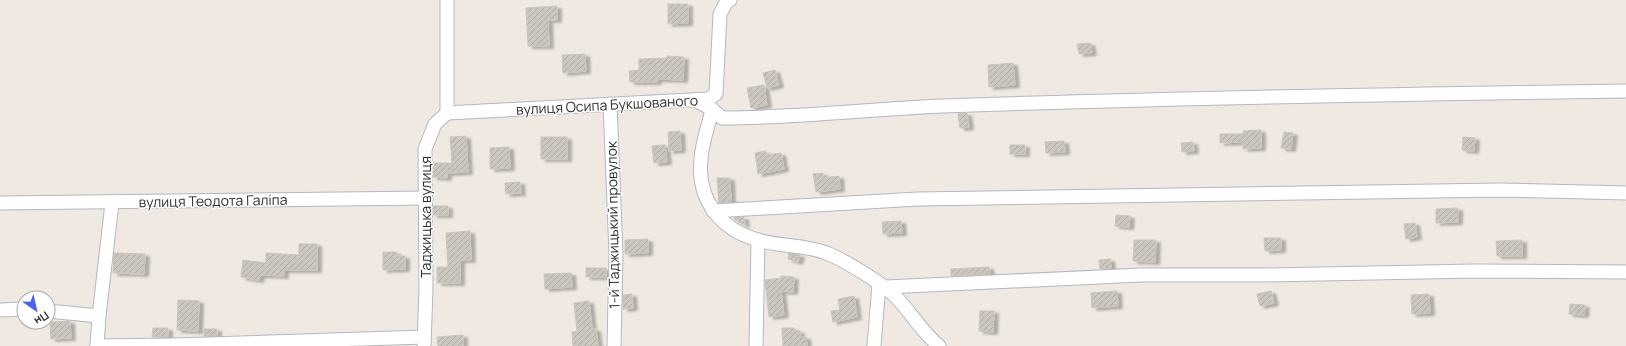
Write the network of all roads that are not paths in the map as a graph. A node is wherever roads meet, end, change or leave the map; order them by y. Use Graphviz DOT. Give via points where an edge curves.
graph roads {
  1 [pos="447,0"];
  2 [pos="730,0"];
  3 [pos="1626,91"];
  4 [pos="695,100"];
  5 [pos="610,104"];
  6 [pos="712,109"];
  7 [pos="448,113"];
  8 [pos="1626,193"];
  9 [pos="426,198"];
  10 [pos="112,202"];
  11 [pos="0,203"];
  12 [pos="713,211"];
  13 [pos="758,240"];
  14 [pos="1626,272"];
  15 [pos="883,285"];
  16 [pos="16,309"];
  17 [pos="0,310"];
  18 [pos="56,312"];
  19 [pos="99,316"];
  20 [pos="424,342"];
  21 [pos="97,346"];
  22 [pos="614,346"];
  23 [pos="756,346"];
  24 [pos="874,346"];
  25 [pos="939,346"];
  1 -- 7 [label="street"];
  2 -- 4 [label="street, вулиця Осипа Букшованого" via="720,14 716,94 708,99"];
  3 -- 6 [label="street" via="942,106 769,118 722,118"];
  4 -- 5 [label="street, вулиця Осипа Букшованого"];
  4 -- 6 [label="street"];
  5 -- 7 [label="street, вулиця Осипа Букшованого"];
  5 -- 22 [label="street, 1-й Таджицький провулок" via="616,254"];
  6 -- 12 [label="street" via="701,159 702,191"];
  7 -- 9 [label="street, Таджицька вулиця" via="435,124 425,149"];
  8 -- 12 [label="street" via="1500,190 918,199"];
  9 -- 10 [label="street, вулиця Теодота Галіпа"];
  9 -- 20 [label="street, Таджицька вулиця"];
  10 -- 11 [label="street, вулиця Теодота Галіпа"];
  10 -- 19 [label="street"];
  12 -- 13 [label="street" via="735,231"];
  13 -- 15 [label="street" via="826,253"];
  13 -- 23 [label="street"];
  14 -- 15 [label="street" via="1141,275"];
  15 -- 24 [label="street"];
  15 -- 25 [label="street" via="898,298 928,337"];
  16 -- 17 [label="street"];
  18 -- 19 [label="street"];
  19 -- 21 [label="street"];
  20 -- 21 [label="street"];
}
